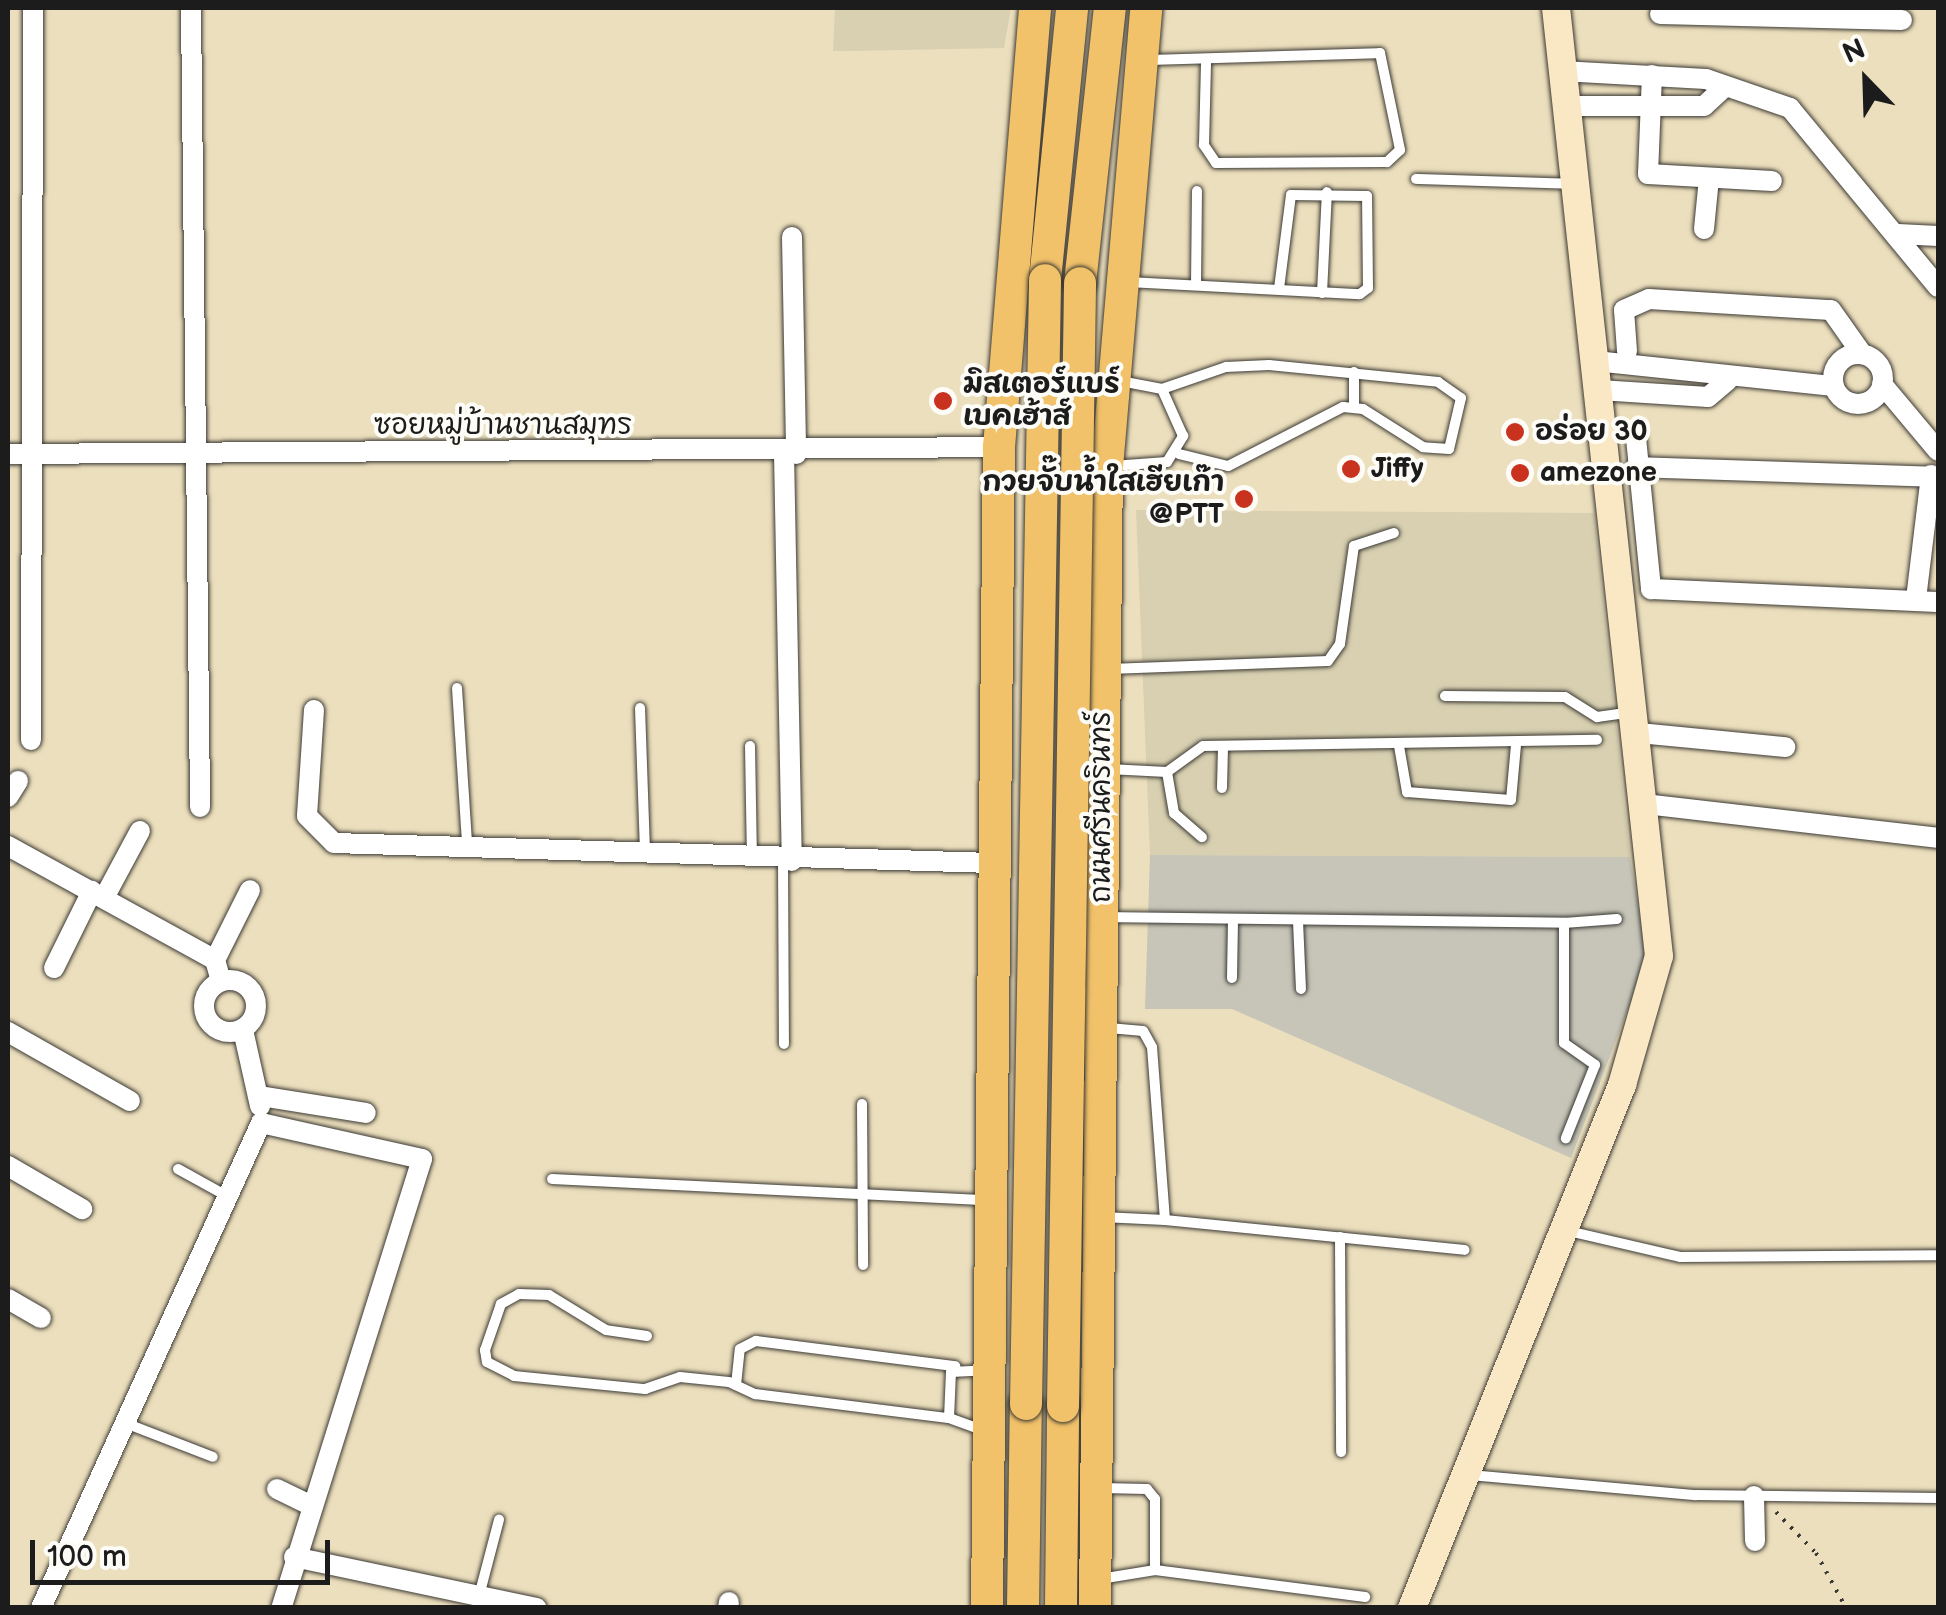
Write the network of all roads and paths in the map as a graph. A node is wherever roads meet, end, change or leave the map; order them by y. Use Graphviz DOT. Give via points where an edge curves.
graph roads {
  1 [pos="33,8"];
  2 [pos="190,8"];
  3 [pos="1035,8"];
  4 [pos="1072,8"];
  5 [pos="1110,8"];
  6 [pos="1146,8"];
  7 [pos="1556,8"];
  8 [pos="1771,12"];
  9 [pos="1660,14"];
  10 [pos="1902,20"];
  11 [pos="1139,60"];
  12 [pos="1206,62"];
  13 [pos="1561,71"];
  14 [pos="1652,75"];
  15 [pos="1720,90"];
  16 [pos="1652,105"];
  17 [pos="1564,106"];
  18 [pos="1708,178"];
  19 [pos="1416,179"];
  20 [pos="1772,181"];
  21 [pos="1572,184"];
  22 [pos="1198,191"];
  23 [pos="1327,192"];
  24 [pos="1704,229"];
  25 [pos="1898,234"];
  26 [pos="1938,236"];
  27 [pos="792,237"];
  28 [pos="1116,281"];
  29 [pos="1196,285"];
  30 [pos="1938,287"];
  31 [pos="1279,289"];
  32 [pos="1322,292"];
  33 [pos="1626,350"];
  34 [pos="1862,354"];
  35 [pos="1595,361"];
  36 [pos="1354,372"];
  37 [pos="1110,380"];
  38 [pos="1727,381"];
  39 [pos="1882,384"];
  40 [pos="1834,386"];
  41 [pos="1162,389"];
  42 [pos="1598,390"];
  43 [pos="1354,408"];
  44 [pos="1636,438"];
  45 [pos="999,447"];
  46 [pos="1938,451"];
  47 [pos="8,454"];
  48 [pos="30,454"];
  49 [pos="199,454"];
  50 [pos="790,454"];
  51 [pos="1178,454"];
  52 [pos="1106,467"];
  53 [pos="1636,467"];
  54 [pos="1935,476"];
  55 [pos="1394,534"];
  56 [pos="1916,599"];
  57 [pos="1938,602"];
  58 [pos="1103,669"];
  59 [pos="457,688"];
  60 [pos="1445,696"];
  61 [pos="640,708"];
  62 [pos="314,710"];
  63 [pos="1102,717"];
  64 [pos="996,719"];
  65 [pos="1637,722"];
  66 [pos="31,740"];
  67 [pos="1597,740"];
  68 [pos="1516,745"];
  69 [pos="750,746"];
  70 [pos="1224,746"];
  71 [pos="1399,746"];
  72 [pos="1785,747"];
  73 [pos="1102,769"];
  74 [pos="1167,772"];
  75 [pos="1222,788"];
  76 [pos="1646,804"];
  77 [pos="200,807"];
  78 [pos="140,832"];
  79 [pos="1202,837"];
  80 [pos="1938,838"];
  81 [pos="467,844"];
  82 [pos="8,846"];
  83 [pos="645,854"];
  84 [pos="752,859"];
  85 [pos="788,861"];
  86 [pos="994,863"];
  87 [pos="250,890"];
  88 [pos="98,894"];
  89 [pos="1101,917"];
  90 [pos="1234,919"];
  91 [pos="1617,920"];
  92 [pos="1298,921"];
  93 [pos="1564,923"];
  94 [pos="54,968"];
  95 [pos="218,971"];
  96 [pos="1232,978"];
  97 [pos="1301,989"];
  98 [pos="993,996"];
  99 [pos="1100,1011"];
  100 [pos="243,1030"];
  101 [pos="8,1032"];
  102 [pos="784,1044"];
  103 [pos="260,1096"];
  104 [pos="130,1101"];
  105 [pos="862,1104"];
  106 [pos="366,1113"];
  107 [pos="261,1123"];
  108 [pos="1566,1138"];
  109 [pos="8,1166"];
  110 [pos="178,1170"];
  111 [pos="552,1179"];
  112 [pos="864,1194"];
  113 [pos="227,1196"];
  114 [pos="991,1201"];
  115 [pos="82,1208"];
  116 [pos="1098,1217"];
  117 [pos="1165,1220"];
  118 [pos="1563,1230"];
  119 [pos="1340,1237"];
  120 [pos="1464,1250"];
  121 [pos="1938,1255"];
  122 [pos="863,1266"];
  123 [pos="8,1299"];
  124 [pos="41,1318"];
  125 [pos="648,1336"];
  126 [pos="955,1366"];
  127 [pos="989,1370"];
  128 [pos="736,1385"];
  129 [pos="949,1418"];
  130 [pos="124,1423"];
  131 [pos="988,1430"];
  132 [pos="1341,1452"];
  133 [pos="213,1458"];
  134 [pos="1462,1474"];
  135 [pos="1095,1488"];
  136 [pos="277,1489"];
  137 [pos="1759,1496"];
  138 [pos="1938,1498"];
  139 [pos="310,1505"];
  140 [pos="499,1520"];
  141 [pos="1755,1541"];
  142 [pos="294,1557"];
  143 [pos="1154,1570"];
  144 [pos="1095,1593"];
  145 [pos="479,1596"];
  146 [pos="1364,1597"];
  147 [pos="41,1608"];
  148 [pos="281,1608"];
  149 [pos="537,1608"];
  150 [pos="986,1608"];
  151 [pos="1024,1608"];
  152 [pos="1060,1608"];
  153 [pos="1412,1608"];
  154 [pos="1846,1608"];
  1 -- 48 [label="street"];
  2 -- 49 [label="street"];
  3 -- 45 [label="main road"];
  4 -- 151 [label="main road, bridge" via="1046,280"];
  5 -- 152 [label="main road, ถนนศรีนครินทร์, bridge" via="1080,283"];
  6 -- 11 [label="main road, ถนนศรีนครินทร์"];
  7 -- 13 [label="street"];
  8 -- 9 [label="street"];
  8 -- 10 [label="street"];
  11 -- 12 [label="lane"];
  11 -- 28 [label="main road, ถนนศรีนครินทร์"];
  12 -- 12 [label="lane" via="1204,145 1216,164 1387,162 1400,150 1380,53"];
  13 -- 14 [label="street"];
  13 -- 17 [label="street"];
  14 -- 15 [label="street" via="1706,78"];
  14 -- 16 [label="street"];
  15 -- 16 [label="street" via="1704,106"];
  15 -- 25 [label="street" via="1790,108"];
  16 -- 17 [label="street"];
  16 -- 18 [label="street" via="1648,174"];
  17 -- 21 [label="street"];
  18 -- 20 [label="street"];
  18 -- 24 [label="street"];
  19 -- 21 [label="lane"];
  21 -- 35 [label="street"];
  22 -- 29 [label="lane"];
  23 -- 31 [label="lane" via="1286,201"];
  23 -- 32 [label="lane"];
  23 -- 32 [label="lane" via="1367,196 1368,288"];
  25 -- 26 [label="street"];
  25 -- 30 [label="street"];
  27 -- 50 [label="street"];
  28 -- 29 [label="lane"];
  28 -- 37 [label="main road, ถนนศรีนครินทร์"];
  29 -- 31 [label="lane"];
  31 -- 32 [label="lane"];
  33 -- 34 [label="street" via="1624,310 1649,299 1831,310"];
  34 -- 39 [label="street" via="1876,362"];
  34 -- 40 [label="street" via="1842,359"];
  35 -- 38 [label="street" via="1706,369"];
  35 -- 42 [label="street"];
  36 -- 41 [label="lane" via="1226,367"];
  36 -- 43 [label="lane"];
  36 -- 43 [label="lane" via="1451,386 1460,398 1456,441 1423,447"];
  37 -- 41 [label="lane"];
  37 -- 52 [label="main road, ถนนศรีนครินทร์"];
  38 -- 40 [label="street"];
  38 -- 42 [label="street" via="1708,397"];
  39 -- 40 [label="street" via="1859,404"];
  39 -- 46 [label="street"];
  41 -- 51 [label="lane" via="1177,410"];
  42 -- 65 [label="street"];
  43 -- 51 [label="lane" via="1326,410 1228,466"];
  44 -- 53 [label="street"];
  45 -- 50 [label="street, ซอยหมู่บ้านชานสมุทร"];
  45 -- 64 [label="main road"];
  47 -- 48 [label="street, ซอยหมู่บ้านชานสมุทร"];
  48 -- 49 [label="street, ซอยหมู่บ้านชานสมุทร"];
  48 -- 66 [label="street"];
  49 -- 50 [label="street, ซอยหมู่บ้านชานสมุทร"];
  49 -- 77 [label="street"];
  50 -- 85 [label="street"];
  51 -- 52 [label="lane"];
  52 -- 58 [label="main road, ถนนศรีนครินทร์"];
  53 -- 54 [label="street"];
  53 -- 56 [label="street" via="1651,589"];
  54 -- 56 [label="street"];
  55 -- 58 [label="lane" via="1354,546 1340,644 1328,661"];
  56 -- 57 [label="street"];
  58 -- 63 [label="main road, ถนนศรีนครินทร์"];
  59 -- 81 [label="lane"];
  60 -- 65 [label="lane" via="1566,697 1597,717"];
  61 -- 83 [label="lane"];
  62 -- 81 [label="street" via="307,816 316,835 334,843"];
  63 -- 64 [label="main road" via="1084,751 1051,768 1018,754"];
  63 -- 73 [label="main road, ถนนศรีนครินทร์"];
  64 -- 86 [label="main road"];
  65 -- 72 [label="street"];
  65 -- 76 [label="street"];
  67 -- 68 [label="lane"];
  68 -- 71 [label="lane"];
  68 -- 71 [label="lane" via="1511,800 1407,792"];
  69 -- 84 [label="lane"];
  70 -- 71 [label="lane"];
  70 -- 74 [label="lane" via="1190,752"];
  70 -- 75 [label="lane"];
  73 -- 74 [label="lane"];
  73 -- 89 [label="main road, ถนนศรีนครินทร์"];
  74 -- 79 [label="lane" via="1174,813"];
  76 -- 80 [label="street"];
  76 -- 118 [label="street" via="1655,988"];
  78 -- 88 [label="street"];
  81 -- 83 [label="street"];
  82 -- 88 [label="street"];
  83 -- 84 [label="street"];
  84 -- 85 [label="street"];
  85 -- 86 [label="street"];
  85 -- 102 [label="lane"];
  86 -- 98 [label="main road"];
  87 -- 95 [label="street"];
  88 -- 94 [label="street"];
  88 -- 95 [label="street"];
  89 -- 90 [label="lane"];
  89 -- 99 [label="main road, ถนนศรีนครินทร์"];
  90 -- 92 [label="lane"];
  90 -- 96 [label="lane"];
  91 -- 93 [label="lane"];
  92 -- 93 [label="lane"];
  92 -- 97 [label="lane"];
  93 -- 108 [label="lane" via="1564,1043 1595,1065"];
  95 -- 100 [label="street" via="252,990 256,1012"];
  95 -- 100 [label="street" via="204,1012 219,1030"];
  98 -- 99 [label="main road" via="1016,962 1050,948 1079,959"];
  98 -- 114 [label="main road"];
  99 -- 116 [label="main road, ถนนศรีนครินทร์"];
  99 -- 117 [label="lane" via="1143,1031 1152,1047"];
  100 -- 103 [label="street"];
  101 -- 104 [label="street"];
  103 -- 106 [label="street"];
  103 -- 107 [label="street"];
  105 -- 112 [label="lane"];
  107 -- 113 [label="street"];
  107 -- 139 [label="street" via="422,1159"];
  109 -- 115 [label="street"];
  110 -- 113 [label="lane"];
  111 -- 112 [label="lane"];
  112 -- 114 [label="lane"];
  112 -- 122 [label="lane"];
  113 -- 130 [label="street"];
  114 -- 127 [label="main road"];
  116 -- 117 [label="lane"];
  116 -- 135 [label="main road, ถนนศรีนครินทร์"];
  117 -- 119 [label="lane"];
  118 -- 121 [label="lane" via="1680,1257"];
  118 -- 134 [label="street"];
  119 -- 120 [label="lane"];
  119 -- 132 [label="lane"];
  123 -- 124 [label="street"];
  125 -- 128 [label="lane" via="606,1330 549,1295 519,1294 501,1304 485,1350 487,1362 514,1376 645,1389 680,1377"];
  126 -- 127 [label="lane"];
  126 -- 128 [label="lane" via="756,1342 740,1349"];
  126 -- 129 [label="lane"];
  127 -- 131 [label="main road"];
  128 -- 129 [label="lane"];
  129 -- 131 [label="lane"];
  130 -- 133 [label="lane"];
  130 -- 147 [label="street"];
  131 -- 150 [label="main road"];
  134 -- 137 [label="lane"];
  134 -- 153 [label="street"];
  135 -- 143 [label="lane" via="1148,1489 1155,1498"];
  135 -- 144 [label="main road, ถนนศรีนครินทร์"];
  136 -- 139 [label="street"];
  137 -- 138 [label="lane"];
  137 -- 141 [label="street"];
  137 -- 154 [label="path" via="1816,1553"];
  139 -- 142 [label="street"];
  140 -- 145 [label="lane"];
  142 -- 145 [label="street"];
  142 -- 148 [label="street"];
  143 -- 144 [label="lane"];
  143 -- 146 [label="lane"];
  145 -- 149 [label="street"];
}
